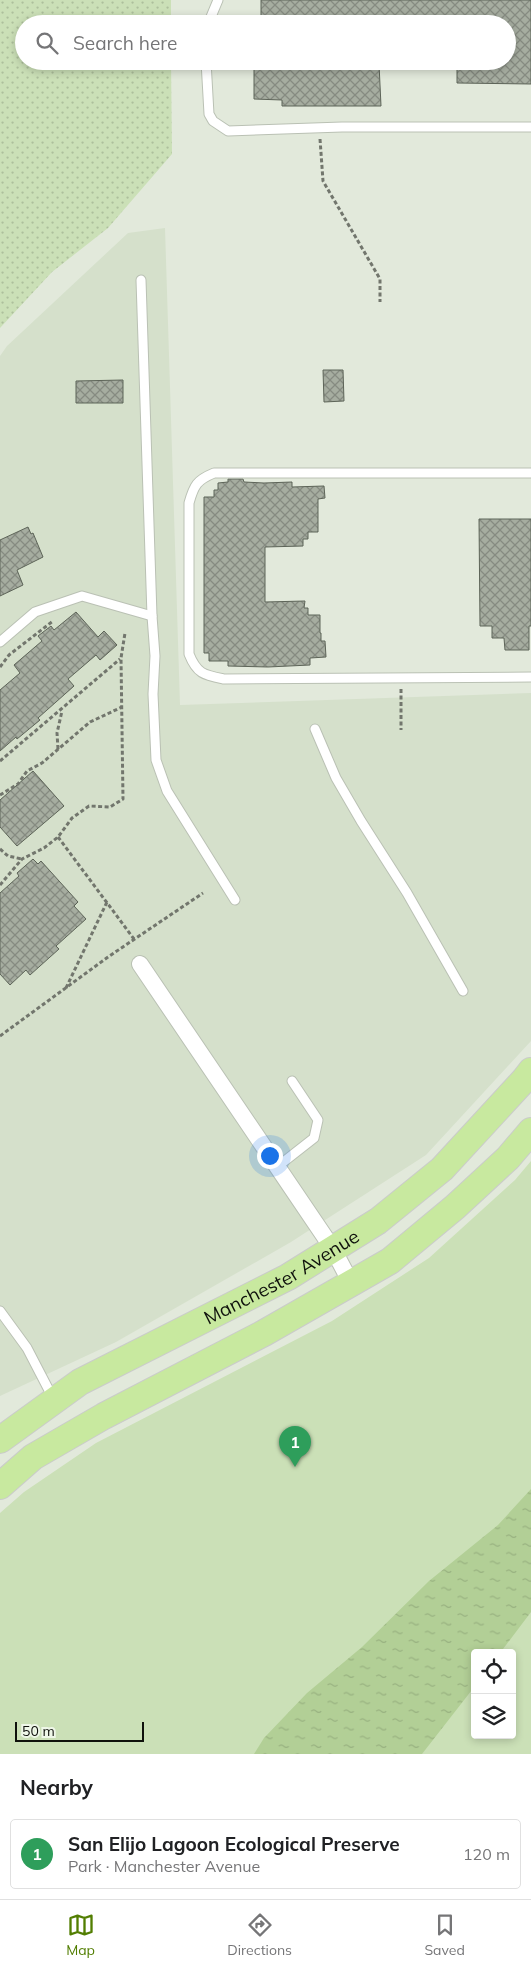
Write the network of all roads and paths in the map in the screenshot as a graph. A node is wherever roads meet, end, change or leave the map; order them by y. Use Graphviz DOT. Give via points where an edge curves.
graph roads {
  1 [pos="218,0"];
  2 [pos="212,15"];
  3 [pos="207,70"];
  4 [pos="531,127"];
  5 [pos="319,128"];
  6 [pos="141,280"];
  7 [pos="380,302"];
  8 [pos="531,473"];
  9 [pos="152,616"];
  10 [pos="53,621"];
  11 [pos="124,632"];
  12 [pos="0,642"];
  13 [pos="121,658"];
  14 [pos="0,667"];
  15 [pos="531,677"];
  16 [pos="401,678"];
  17 [pos="122,707"];
  18 [pos="62,710"];
  19 [pos="315,729"];
  20 [pos="401,730"];
  21 [pos="58,750"];
  22 [pos="0,761"];
  23 [pos="0,795"];
  24 [pos="58,837"];
  25 [pos="0,849"];
  26 [pos="22,859"];
  27 [pos="0,885"];
  28 [pos="203,893"];
  29 [pos="235,900"];
  30 [pos="107,902"];
  31 [pos="134,939"];
  32 [pos="140,964"];
  33 [pos="66,988"];
  34 [pos="462,991"];
  35 [pos="0,1036"];
  36 [pos="531,1071"];
  37 [pos="292,1081"];
  38 [pos="531,1132"];
  39 [pos="277,1167"];
  40 [pos="333,1249"];
  41 [pos="351,1283"];
  42 [pos="0,1310"];
  43 [pos="54,1400"];
  44 [pos="0,1440"];
  45 [pos="0,1486"];
  1 -- 2 [label="lane"];
  3 -- 5 [label="lane" via="209,114 213,121 228,131"];
  4 -- 5 [label="lane"];
  5 -- 7 [label="path" via="323,181 380,279"];
  6 -- 9 [label="lane"];
  8 -- 16 [label="lane" via="214,473 201,478 193,488 189,503 189,654 194,667 205,675 224,679"];
  9 -- 12 [label="lane" via="82,596 34,612"];
  9 -- 29 [label="lane" via="156,760 167,790"];
  10 -- 14 [label="path" via="9,655"];
  11 -- 13 [label="path"];
  13 -- 17 [label="path"];
  13 -- 18 [label="path"];
  15 -- 16 [label="lane"];
  16 -- 20 [label="path"];
  17 -- 21 [label="path" via="90,722"];
  17 -- 24 [label="path" via="123,799 110,807 89,806 72,818"];
  18 -- 21 [label="path" via="57,733"];
  18 -- 22 [label="path"];
  19 -- 34 [label="lane" via="336,778 407,893"];
  21 -- 23 [label="path"];
  24 -- 26 [label="path"];
  24 -- 30 [label="path"];
  25 -- 26 [label="path" via="8,856"];
  26 -- 27 [label="path"];
  28 -- 31 [label="path"];
  30 -- 31 [label="path"];
  30 -- 33 [label="path"];
  31 -- 33 [label="path"];
  32 -- 39 [label="street"];
  33 -- 35 [label="path"];
  36 -- 40 [label="main road, Manchester Avenue" via="442,1168 378,1221"];
  37 -- 39 [label="lane" via="318,1120 314,1138"];
  38 -- 41 [label="main road" via="455,1207 390,1261"];
  39 -- 40 [label="street"];
  40 -- 41 [label="street"];
  40 -- 43 [label="main road, Manchester Avenue" via="288,1276 80,1382"];
  41 -- 45 [label="main road" via="33,1457"];
  42 -- 43 [label="lane" via="27,1348"];
  43 -- 44 [label="main road, Manchester Avenue"];
}
